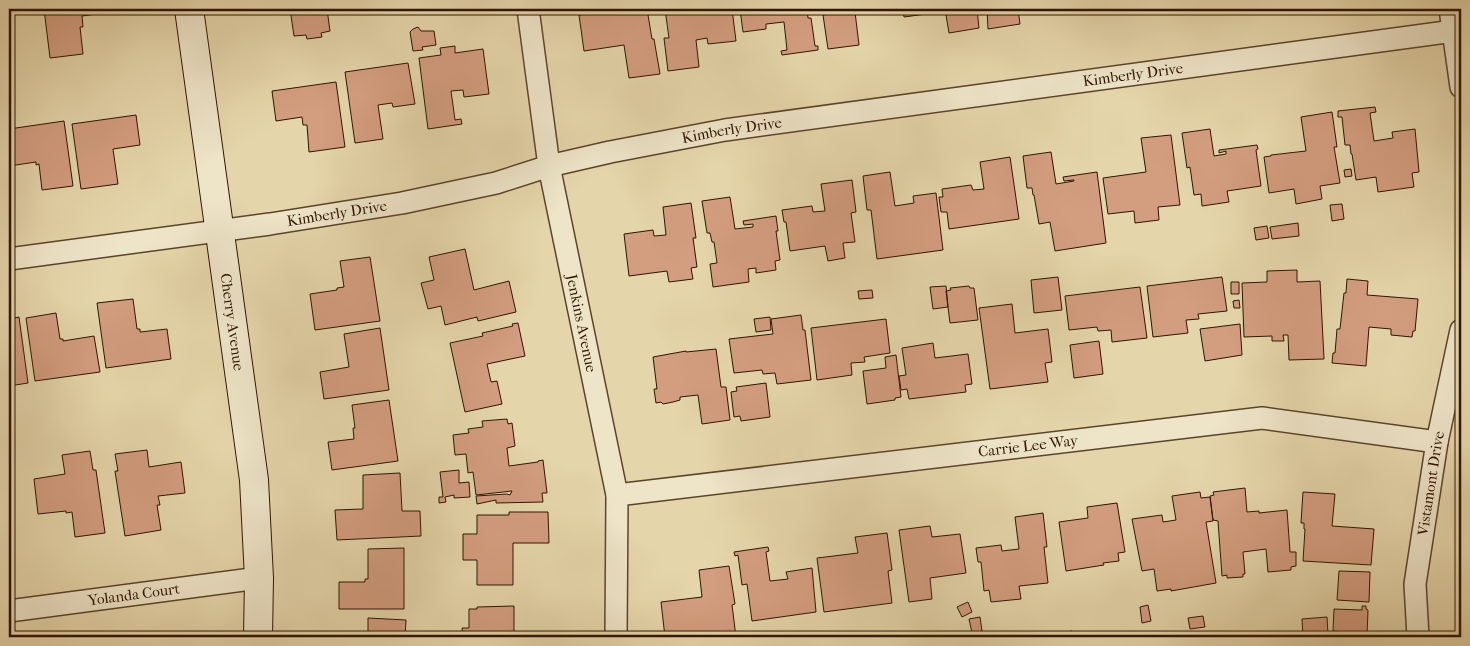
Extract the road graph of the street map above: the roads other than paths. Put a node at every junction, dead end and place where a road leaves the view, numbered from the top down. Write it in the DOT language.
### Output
graph roads {
  1 [pos="189,9"];
  2 [pos="528,9"];
  3 [pos="1450,9"];
  4 [pos="1458,30"];
  5 [pos="1461,87"];
  6 [pos="549,166"];
  7 [pos="220,230"];
  8 [pos="9,259"];
  9 [pos="1461,330"];
  10 [pos="1438,442"];
  11 [pos="618,495"];
  12 [pos="259,578"];
  13 [pos="9,611"];
  14 [pos="258,637"];
  15 [pos="616,637"];
  16 [pos="1418,637"];
  1 -- 7 [label="street, Cherry Avenue"];
  2 -- 6 [label="street, Jenkins Avenue"];
  3 -- 4 [label="street"];
  4 -- 5 [label="street"];
  4 -- 6 [label="street, Kimberly Drive"];
  6 -- 7 [label="street, Kimberly Drive"];
  6 -- 11 [label="street, Jenkins Avenue"];
  7 -- 8 [label="street, Kimberly Drive"];
  7 -- 12 [label="street, Cherry Avenue"];
  9 -- 10 [label="street, Vistamont Drive"];
  10 -- 11 [label="street, Carrie Lee Way"];
  10 -- 16 [label="street, Vistamont Drive"];
  11 -- 15 [label="street, Jenkins Avenue"];
  12 -- 13 [label="street, Yolanda Court"];
  12 -- 14 [label="street, Cherry Avenue"];
}
